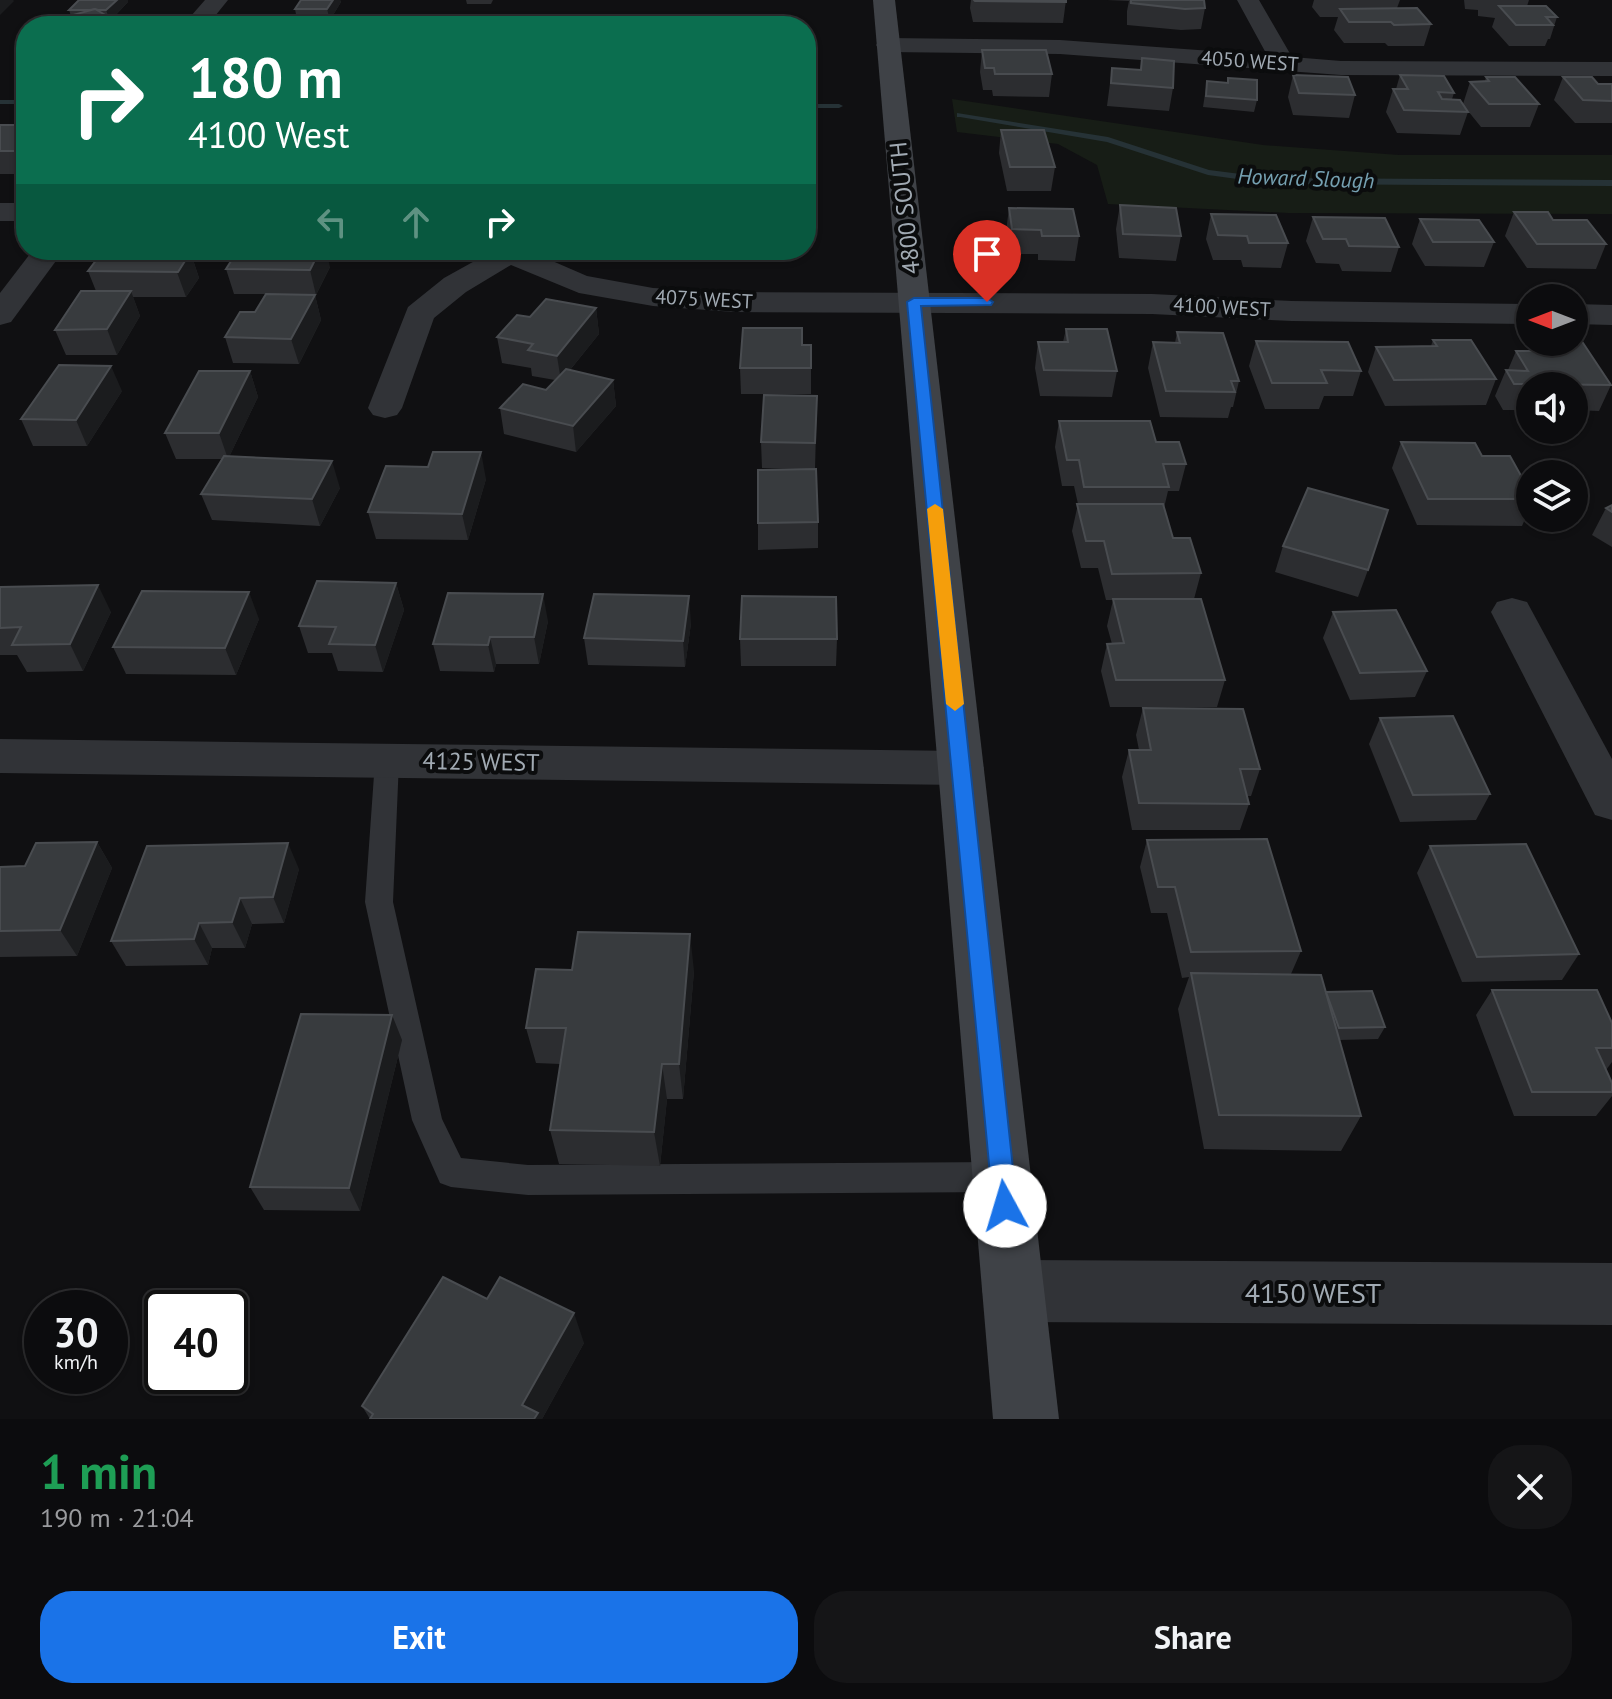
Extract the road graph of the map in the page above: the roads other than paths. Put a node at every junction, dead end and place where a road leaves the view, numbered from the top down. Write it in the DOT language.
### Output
graph roads {
  1 [pos="884,0"];
  2 [pos="1248,0"];
  3 [pos="888,45"];
  4 [pos="1284,64"];
  5 [pos="1612,69"];
  6 [pos="41,260"];
  7 [pos="494,260"];
  8 [pos="524,260"];
  9 [pos="914,302"];
  10 [pos="1516,314"];
  11 [pos="1588,314"];
  12 [pos="0,315"];
  13 [pos="1612,315"];
  14 [pos="385,408"];
  15 [pos="1512,612"];
  16 [pos="0,756"];
  17 [pos="387,761"];
  18 [pos="961,768"];
  19 [pos="1612,802"];
  20 [pos="1002,1177"];
  21 [pos="1013,1291"];
  22 [pos="1612,1294"];
  23 [pos="1026,1419"];
  1 -- 3 [label="street, 4800 SOUTH"];
  2 -- 4 [label="street"];
  3 -- 4 [label="street, 4050 WEST"];
  3 -- 9 [label="street, 4800 SOUTH"];
  4 -- 5 [label="street, 4050 WEST"];
  6 -- 12 [label="street"];
  7 -- 14 [label="street"];
  8 -- 9 [label="street, 4075 WEST"];
  9 -- 10 [label="street, 4100 WEST"];
  9 -- 18 [label="street, 4800 SOUTH"];
  11 -- 13 [label="street"];
  15 -- 19 [label="street"];
  16 -- 17 [label="street, 4125 WEST"];
  17 -- 18 [label="street, 4125 WEST"];
  17 -- 20 [label="lane"];
  18 -- 20 [label="street, 4800 SOUTH"];
  20 -- 21 [label="street, 4800 SOUTH"];
  21 -- 22 [label="street, 4150 WEST"];
  21 -- 23 [label="street, 4800 SOUTH"];
}
